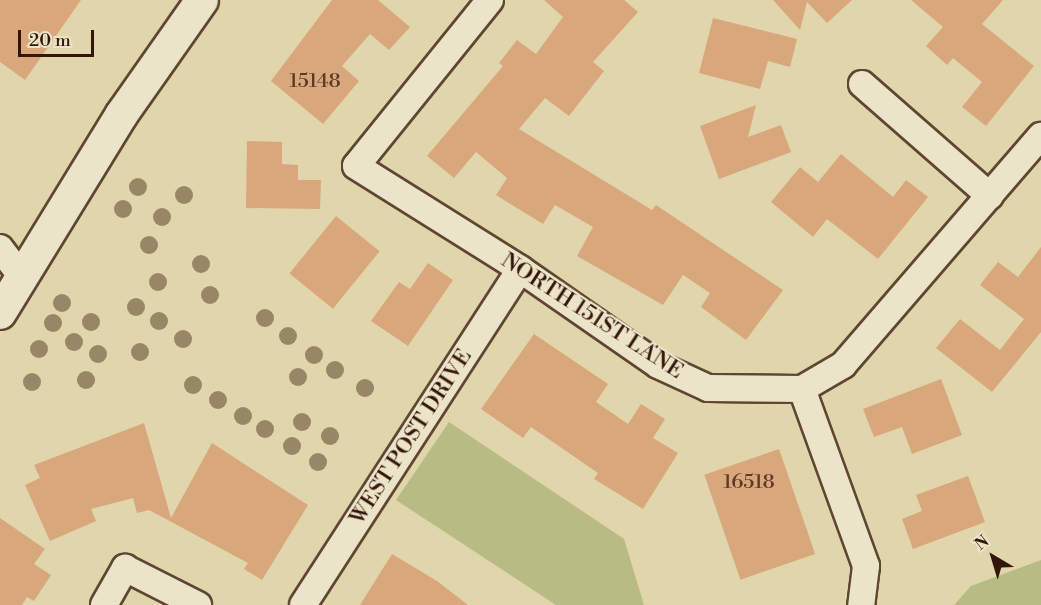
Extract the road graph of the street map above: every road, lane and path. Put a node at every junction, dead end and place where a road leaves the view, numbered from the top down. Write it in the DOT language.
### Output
graph roads {
  1 [pos="202,0"];
  2 [pos="490,0"];
  3 [pos="862,84"];
  4 [pos="1041,136"];
  5 [pos="990,195"];
  6 [pos="0,248"];
  7 [pos="520,269"];
  8 [pos="10,275"];
  9 [pos="0,313"];
  10 [pos="802,389"];
  11 [pos="104,605"];
  12 [pos="198,605"];
  13 [pos="303,605"];
  14 [pos="861,605"];
  1 -- 8 [label="street"];
  2 -- 7 [label="street, NORTH 151ST LANE"];
  3 -- 5 [label="street"];
  4 -- 5 [label="street"];
  5 -- 10 [label="street"];
  6 -- 8 [label="street"];
  7 -- 10 [label="street, NORTH 151ST LANE"];
  7 -- 13 [label="street, WEST POST DRIVE"];
  8 -- 9 [label="street"];
  10 -- 14 [label="street"];
  11 -- 12 [label="street"];
}
